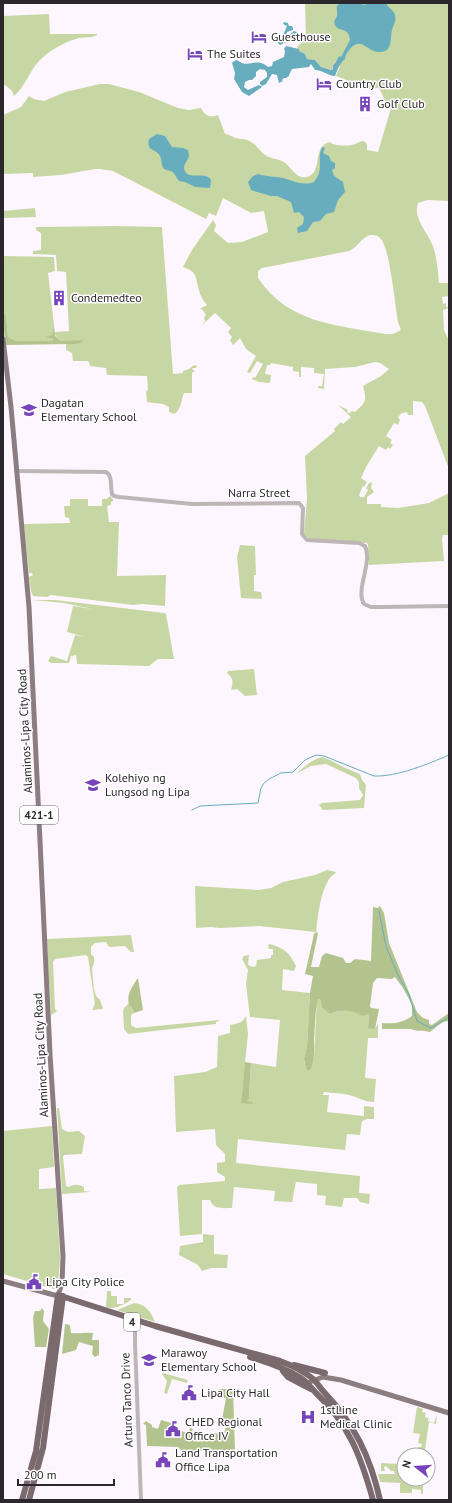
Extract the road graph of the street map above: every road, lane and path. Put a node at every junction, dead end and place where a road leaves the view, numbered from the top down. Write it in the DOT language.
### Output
graph roads {
  1 [pos="3,339"];
  2 [pos="16,472"];
  3 [pos="449,606"];
  4 [pos="3,1281"];
  5 [pos="59,1296"];
  6 [pos="136,1323"];
  7 [pos="288,1364"];
  8 [pos="282,1369"];
  9 [pos="294,1371"];
  10 [pos="323,1376"];
  11 [pos="312,1378"];
  12 [pos="306,1383"];
  13 [pos="317,1390"];
  14 [pos="449,1413"];
  15 [pos="22,1500"];
  16 [pos="29,1500"];
  17 [pos="141,1500"];
  18 [pos="373,1500"];
  19 [pos="380,1500"];
  1 -- 2 [label="main road, Alaminos-Lipa City Road / 421-1"];
  2 -- 3 [label="street, Narra Street"];
  2 -- 5 [label="main road, Alaminos-Lipa City Road / 421-1"];
  4 -- 5 [label="main road, 4"];
  5 -- 6 [label="highway, 4"];
  5 -- 7 [label="highway, 4"];
  5 -- 15 [label="highway"];
  5 -- 16 [label="highway"];
  6 -- 8 [label="highway, 4"];
  6 -- 17 [label="street, Arturo Tanco Drive"];
  7 -- 9 [label="highway, 4"];
  7 -- 10 [label="highway"];
  8 -- 9 [label="highway, 4"];
  8 -- 13 [label="highway"];
  9 -- 11 [label="highway, 4"];
  9 -- 12 [label="highway, 4"];
  10 -- 11 [label="main road"];
  10 -- 13 [label="highway"];
  10 -- 14 [label="main road"];
  11 -- 12 [label="main road"];
  11 -- 13 [label="highway, 4"];
  12 -- 13 [label="highway, 4"];
  13 -- 18 [label="highway, 4"];
  13 -- 19 [label="highway, 4"];
}
